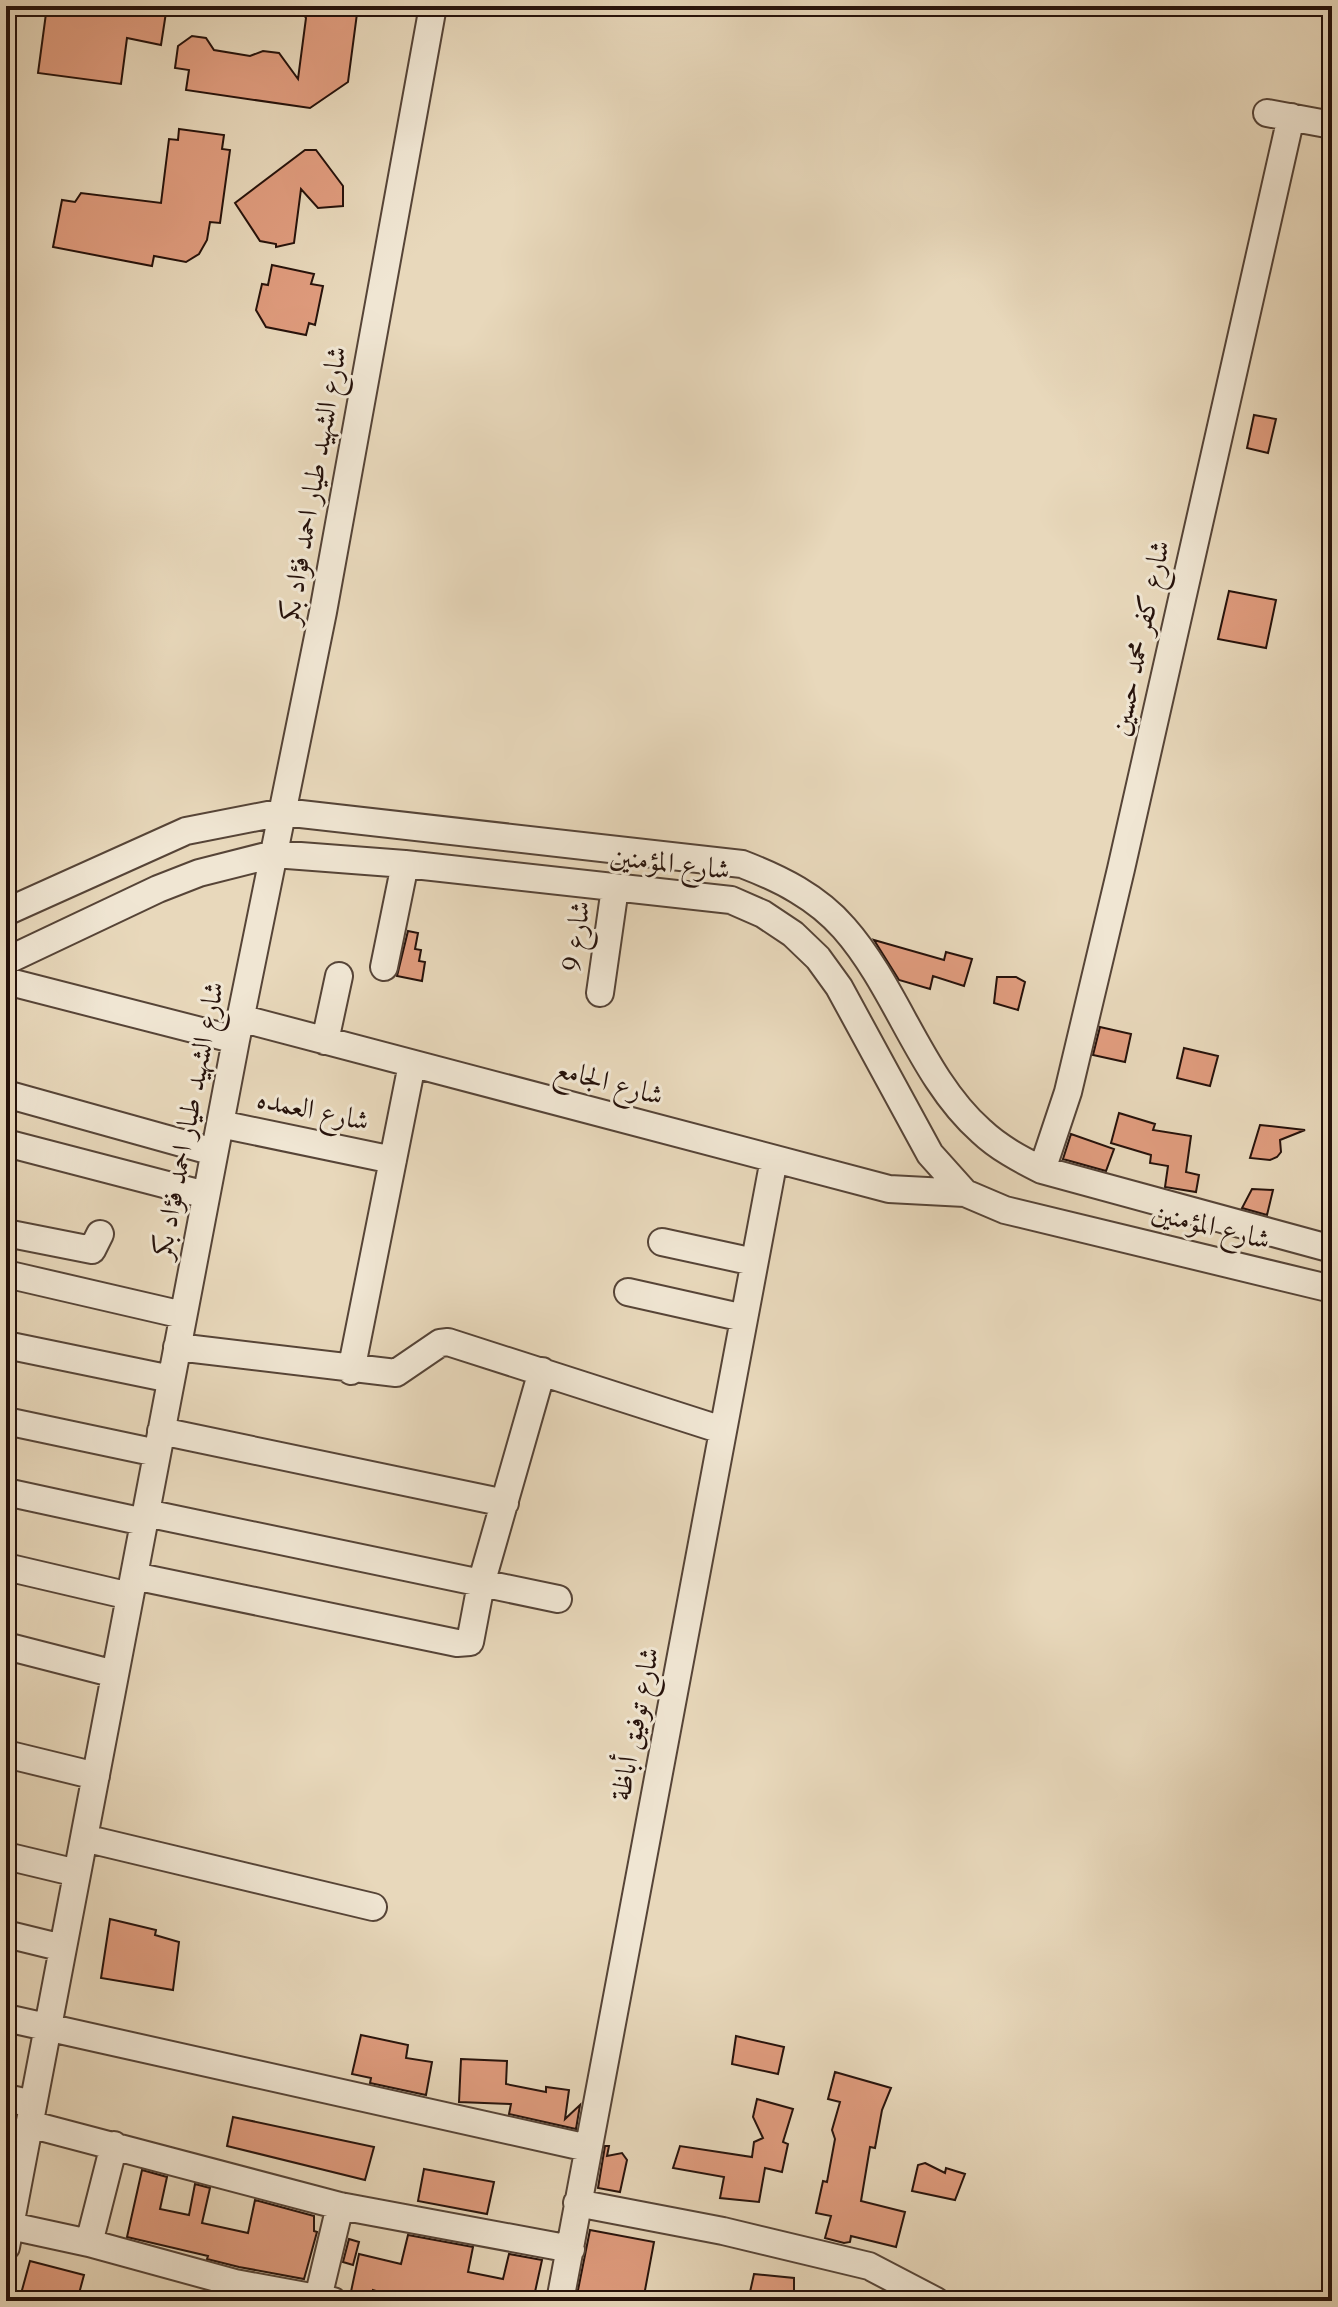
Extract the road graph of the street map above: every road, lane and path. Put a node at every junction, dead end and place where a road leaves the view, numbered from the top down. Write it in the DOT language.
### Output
graph roads {
  1 [pos="433,6"];
  2 [pos="1332,125"];
  3 [pos="283,812"];
  4 [pos="274,854"];
  5 [pos="405,864"];
  6 [pos="615,888"];
  7 [pos="6,912"];
  8 [pos="6,961"];
  9 [pos="384,967"];
  10 [pos="339,976"];
  11 [pos="6,981"];
  12 [pos="600,993"];
  13 [pos="238,1029"];
  14 [pos="325,1041"];
  15 [pos="412,1064"];
  16 [pos="6,1094"];
  17 [pos="220,1124"];
  18 [pos="6,1143"];
  19 [pos="214,1152"];
  20 [pos="774,1159"];
  21 [pos="393,1160"];
  22 [pos="1042,1170"];
  23 [pos="965,1193"];
  24 [pos="206,1195"];
  25 [pos="6,1233"];
  26 [pos="100,1234"];
  27 [pos="662,1242"];
  28 [pos="1332,1249"];
  29 [pos="754,1262"];
  30 [pos="6,1274"];
  31 [pos="1332,1289"];
  32 [pos="628,1292"];
  33 [pos="183,1315"];
  34 [pos="744,1318"];
  35 [pos="6,1345"];
  36 [pos="177,1347"];
  37 [pos="351,1371"];
  38 [pos="542,1371"];
  39 [pos="171,1379"];
  40 [pos="6,1421"];
  41 [pos="722,1430"];
  42 [pos="159,1442"];
  43 [pos="6,1492"];
  44 [pos="505,1503"];
  45 [pos="145,1518"];
  46 [pos="6,1567"];
  47 [pos="481,1584"];
  48 [pos="132,1586"];
  49 [pos="558,1599"];
  50 [pos="6,1646"];
  51 [pos="115,1674"];
  52 [pos="6,1754"];
  53 [pos="96,1776"];
  54 [pos="84,1838"];
  55 [pos="6,1856"];
  56 [pos="77,1873"];
  57 [pos="373,1907"];
  58 [pos="6,1934"];
  59 [pos="63,1948"];
  60 [pos="6,2018"];
  61 [pos="48,2028"];
  62 [pos="6,2098"];
  63 [pos="31,2114"];
  64 [pos="114,2145"];
  65 [pos="588,2148"];
  66 [pos="13,2175"];
  67 [pos="577,2203"];
  68 [pos="340,2206"];
  69 [pos="7,2233"];
  70 [pos="89,2243"];
  71 [pos="571,2249"];
  72 [pos="233,2292"];
  73 [pos="326,2300"];
  74 [pos="560,2301"];
  75 [pos="936,2301"];
  1 -- 3 [label="street, شارع الشهيد طيار احمد فؤاد بكر"];
  2 -- 22 [label="street, شارع كفر محمد حسين"];
  3 -- 4 [label="street, شارع الشهيد طيار احمد فؤاد بكر"];
  3 -- 7 [label="street, شارع المؤمنين"];
  3 -- 22 [label="street, شارع المؤمنين"];
  4 -- 5 [label="street, شارع المؤمنين"];
  4 -- 8 [label="street, شارع المؤمنين"];
  4 -- 13 [label="street, شارع الشهيد طيار احمد فؤاد بكر"];
  5 -- 6 [label="street, شارع المؤمنين"];
  5 -- 9 [label="street"];
  6 -- 12 [label="street, شارع 9"];
  6 -- 23 [label="street, شارع المؤمنين"];
  10 -- 14 [label="street"];
  11 -- 13 [label="street, شارع الجامع"];
  13 -- 14 [label="street, شارع الجامع"];
  13 -- 17 [label="street, شارع الشهيد طيار احمد فؤاد بكر"];
  14 -- 15 [label="street, شارع الجامع"];
  15 -- 20 [label="street, شارع الجامع"];
  15 -- 21 [label="street"];
  16 -- 19 [label="street"];
  17 -- 19 [label="street, شارع الشهيد طيار احمد فؤاد بكر"];
  17 -- 21 [label="street, شارع العمده"];
  18 -- 24 [label="street"];
  19 -- 24 [label="street, شارع الشهيد طيار احمد فؤاد بكر"];
  20 -- 23 [label="street, شارع الجامع"];
  20 -- 29 [label="street, شارع توفيق أباظة"];
  21 -- 37 [label="street"];
  22 -- 28 [label="street, شارع المؤمنين"];
  23 -- 31 [label="street, شارع المؤمنين"];
  24 -- 33 [label="street, شارع الشهيد طيار احمد فؤاد بكر"];
  25 -- 26 [label="street"];
  27 -- 29 [label="street"];
  29 -- 34 [label="street, شارع توفيق أباظة"];
  30 -- 33 [label="street"];
  32 -- 34 [label="street"];
  33 -- 36 [label="street, شارع الشهيد طيار احمد فؤاد بكر"];
  34 -- 41 [label="street, شارع توفيق أباظة"];
  35 -- 39 [label="street"];
  36 -- 37 [label="street"];
  36 -- 39 [label="street, شارع الشهيد طيار احمد فؤاد بكر"];
  37 -- 38 [label="street"];
  38 -- 41 [label="street"];
  38 -- 44 [label="street"];
  39 -- 42 [label="street, شارع الشهيد طيار احمد فؤاد بكر"];
  40 -- 42 [label="street"];
  41 -- 65 [label="street, شارع توفيق أباظة"];
  42 -- 44 [label="street"];
  42 -- 45 [label="street, شارع الشهيد طيار احمد فؤاد بكر"];
  43 -- 45 [label="street"];
  44 -- 47 [label="street"];
  45 -- 47 [label="street"];
  45 -- 48 [label="street, شارع الشهيد طيار احمد فؤاد بكر"];
  46 -- 48 [label="street"];
  47 -- 48 [label="street"];
  47 -- 49 [label="street"];
  48 -- 51 [label="street, شارع الشهيد طيار احمد فؤاد بكر"];
  50 -- 51 [label="street"];
  51 -- 53 [label="street, شارع الشهيد طيار احمد فؤاد بكر"];
  52 -- 53 [label="street"];
  53 -- 54 [label="street, شارع الشهيد طيار احمد فؤاد بكر"];
  54 -- 56 [label="street, شارع الشهيد طيار احمد فؤاد بكر"];
  54 -- 57 [label="street"];
  55 -- 56 [label="street"];
  56 -- 59 [label="street, شارع الشهيد طيار احمد فؤاد بكر"];
  58 -- 59 [label="street"];
  59 -- 61 [label="street, شارع الشهيد طيار احمد فؤاد بكر"];
  60 -- 61 [label="street"];
  61 -- 63 [label="street, شارع الشهيد طيار احمد فؤاد بكر"];
  61 -- 65 [label="street"];
  62 -- 63 [label="street"];
  63 -- 64 [label="street"];
  63 -- 66 [label="street, شارع الشهيد طيار احمد فؤاد بكر"];
  64 -- 68 [label="street"];
  64 -- 70 [label="street"];
  65 -- 67 [label="street, شارع توفيق أباظة"];
  66 -- 69 [label="street, شارع الشهيد طيار احمد فؤاد بكر"];
  67 -- 71 [label="street, شارع توفيق أباظة"];
  67 -- 75 [label="street"];
  68 -- 71 [label="street"];
  68 -- 73 [label="street"];
  69 -- 70 [label="street"];
  70 -- 72 [label="street"];
  71 -- 74 [label="street, شارع توفيق أباظة"];
  72 -- 73 [label="street"];
}
